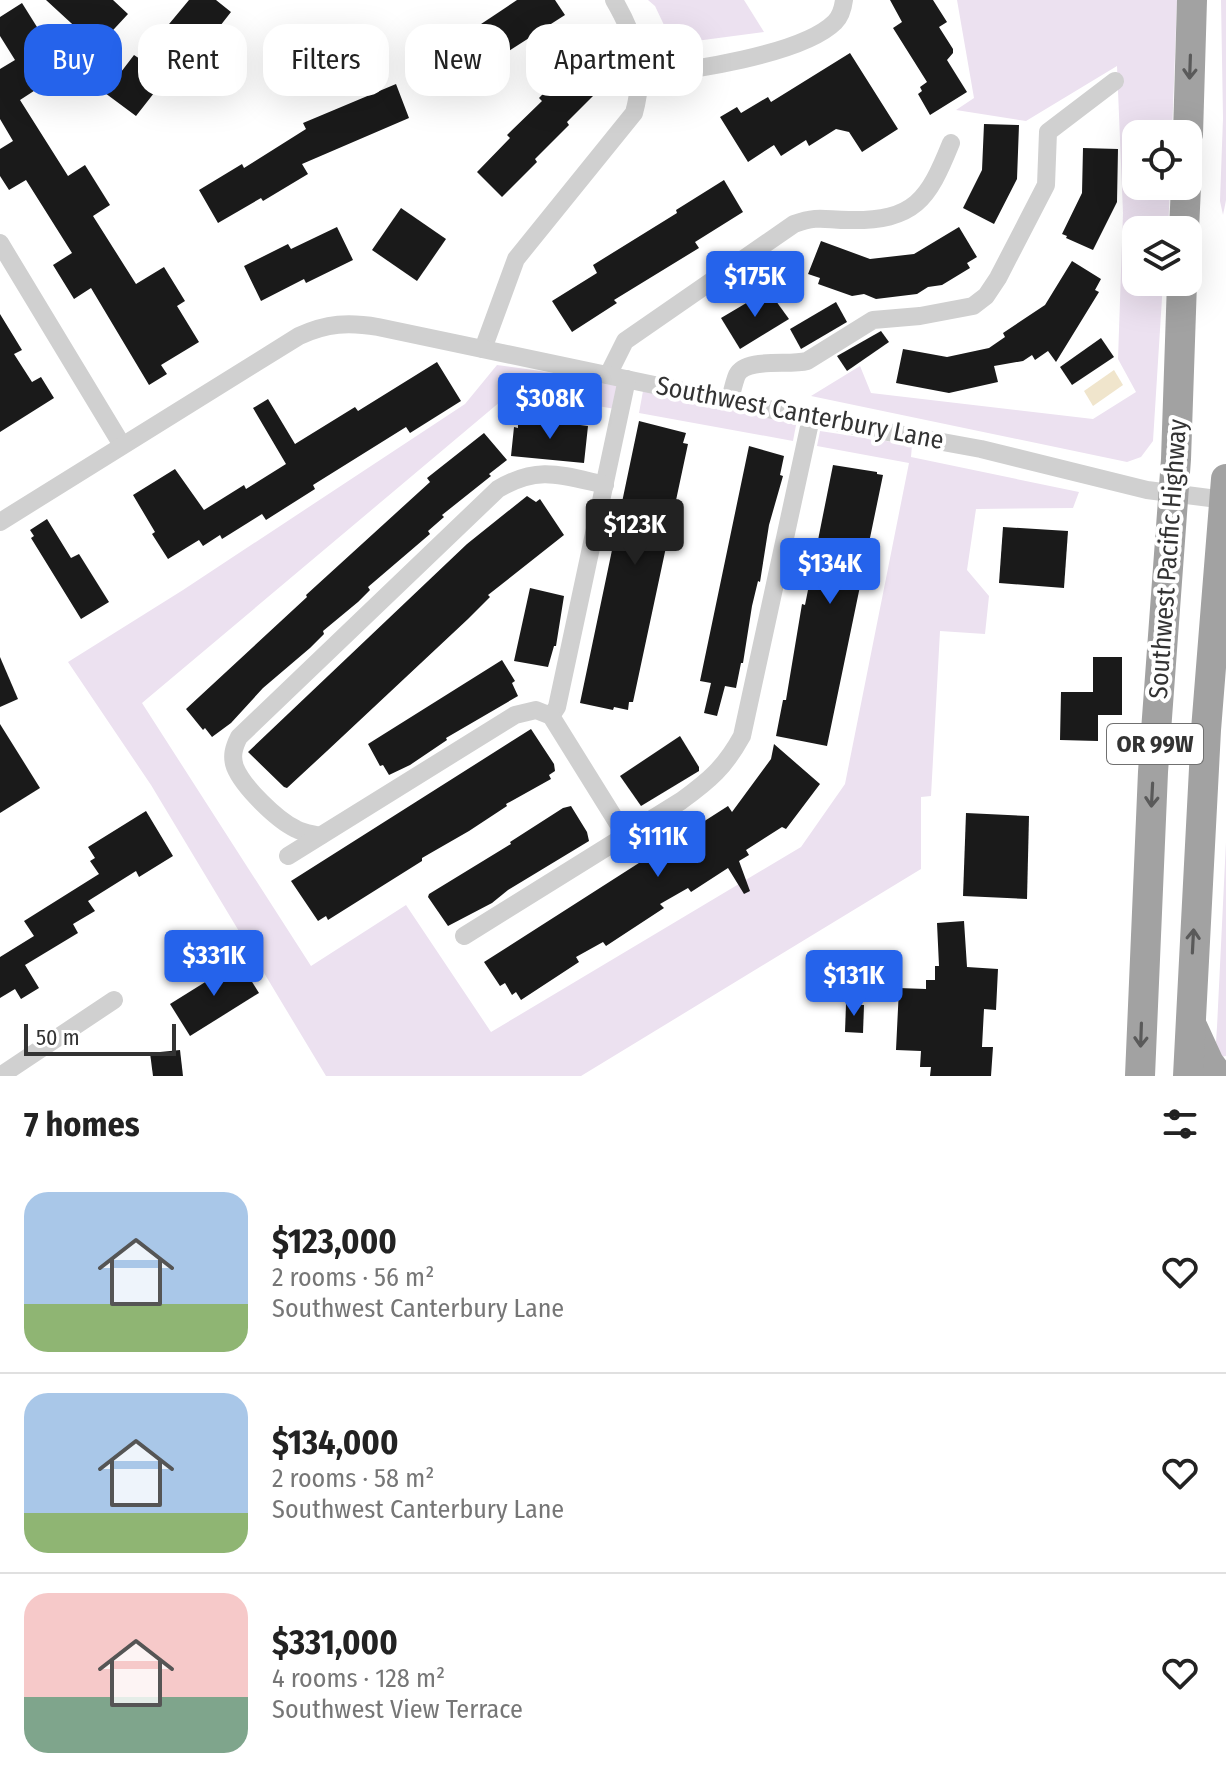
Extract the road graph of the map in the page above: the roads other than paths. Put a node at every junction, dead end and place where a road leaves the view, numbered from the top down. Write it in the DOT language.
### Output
graph roads {
  1 [pos="614,0"];
  2 [pos="844,0"];
  3 [pos="1192,0"];
  4 [pos="626,24"];
  5 [pos="703,66"];
  6 [pos="1115,81"];
  7 [pos="639,96"];
  8 [pos="1188,120"];
  9 [pos="951,143"];
  10 [pos="0,243"];
  11 [pos="1181,296"];
  12 [pos="483,349"];
  13 [pos="608,375"];
  14 [pos="627,379"];
  15 [pos="730,400"];
  16 [pos="811,418"];
  17 [pos="122,445"];
  18 [pos="605,485"];
  19 [pos="1225,493"];
  20 [pos="1173,494"];
  21 [pos="0,522"];
  22 [pos="551,716"];
  23 [pos="625,835"];
  24 [pos="320,836"];
  25 [pos="288,856"];
  26 [pos="464,936"];
  27 [pos="114,1000"];
  28 [pos="1189,1019"];
  29 [pos="0,1076"];
  30 [pos="1140,1076"];
  31 [pos="1188,1076"];
  32 [pos="1219,1076"];
  1 -- 4 [label="street"];
  2 -- 5 [label="street"];
  3 -- 8 [label="highway, one-way"];
  6 -- 15 [label="street"];
  7 -- 12 [label="street"];
  9 -- 13 [label="street"];
  10 -- 17 [label="street"];
  11 -- 20 [label="highway, Southwest Pacific Highway / OR 99W"];
  12 -- 13 [label="street, Southwest Canterbury Lane"];
  12 -- 17 [label="street, Southwest Canterbury Lane"];
  13 -- 14 [label="street, Southwest Canterbury Lane"];
  14 -- 15 [label="street, Southwest Canterbury Lane"];
  14 -- 18 [label="street"];
  15 -- 16 [label="street, Southwest Canterbury Lane"];
  16 -- 20 [label="street, Southwest Canterbury Lane"];
  16 -- 23 [label="street"];
  17 -- 21 [label="street, Southwest Canterbury Lane"];
  18 -- 22 [label="street"];
  18 -- 24 [label="street"];
  19 -- 20 [label="street, Southwest Canterbury Lane"];
  28 -- 19 [label="highway, Southwest Pacific Highway / OR 99W, one-way"];
  20 -- 30 [label="highway, Southwest Pacific Highway / OR 99W, one-way"];
  22 -- 23 [label="street"];
  22 -- 24 [label="street"];
  23 -- 26 [label="street"];
  24 -- 25 [label="street"];
  27 -- 29 [label="street"];
  28 -- 31 [label="highway, Southwest Pacific Highway / OR 99W"];
  28 -- 32 [label="highway"];
}
